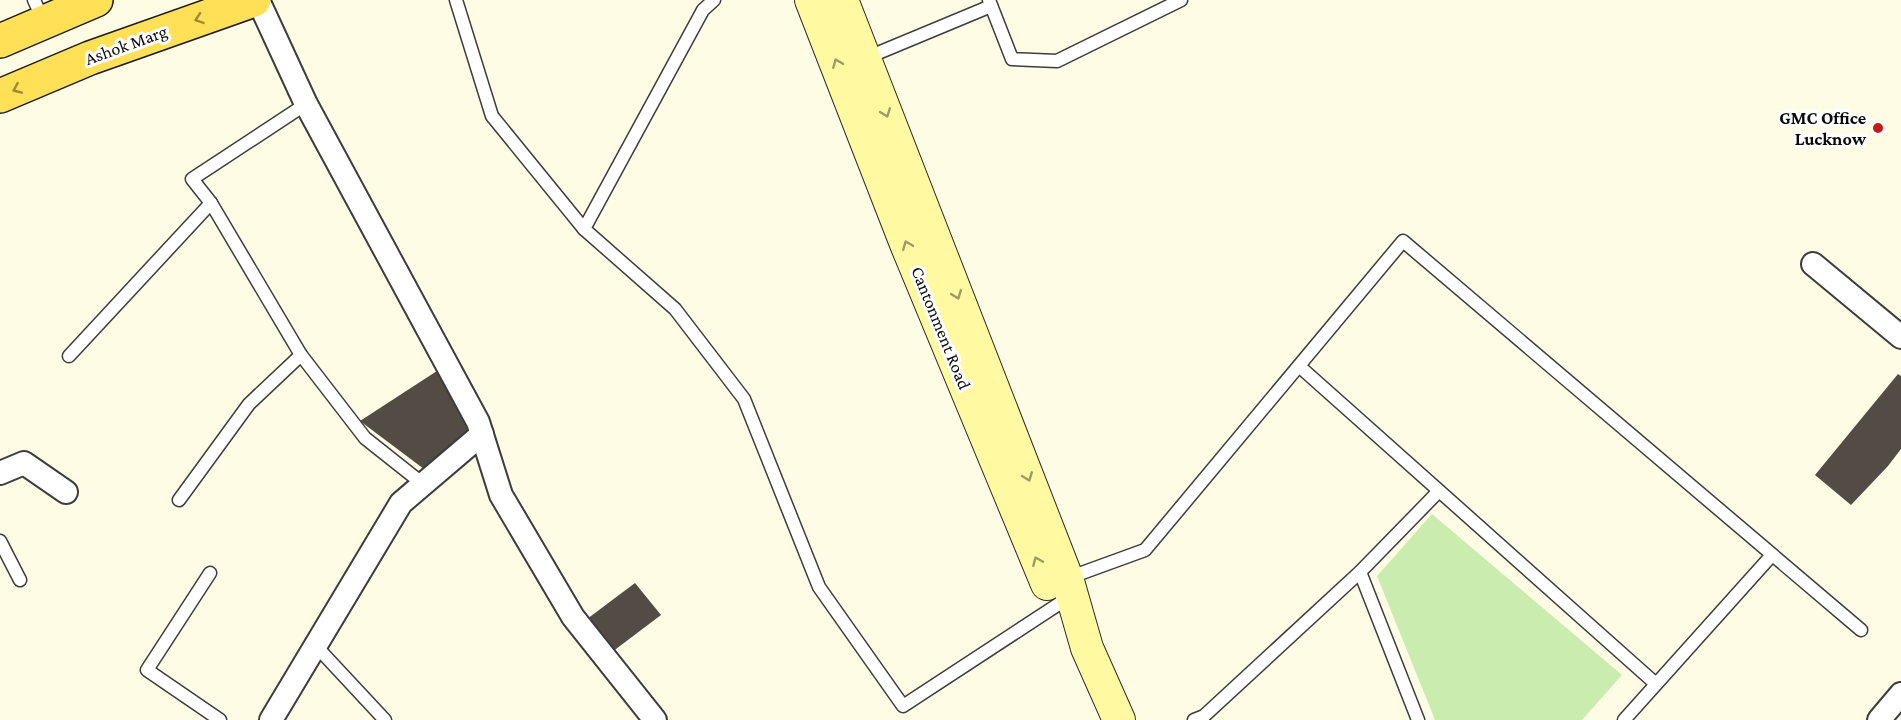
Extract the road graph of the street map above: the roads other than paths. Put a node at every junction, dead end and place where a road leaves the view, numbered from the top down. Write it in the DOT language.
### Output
graph roads {
  1 [pos="96,0"];
  2 [pos="256,0"];
  3 [pos="456,0"];
  4 [pos="714,0"];
  5 [pos="811,0"];
  6 [pos="842,0"];
  7 [pos="1181,0"];
  8 [pos="990,3"];
  9 [pos="39,12"];
  10 [pos="0,41"];
  11 [pos="865,58"];
  12 [pos="0,96"];
  13 [pos="306,104"];
  14 [pos="211,203"];
  15 [pos="584,229"];
  16 [pos="1813,264"];
  17 [pos="1901,337"];
  18 [pos="69,356"];
  19 [pos="302,356"];
  20 [pos="1299,366"];
  21 [pos="482,434"];
  22 [pos="0,473"];
  23 [pos="423,484"];
  24 [pos="1439,491"];
  25 [pos="66,492"];
  26 [pos="178,500"];
  27 [pos="0,541"];
  28 [pos="1772,555"];
  29 [pos="1360,572"];
  30 [pos="210,573"];
  31 [pos="20,580"];
  32 [pos="1065,593"];
  33 [pos="1861,630"];
  34 [pos="316,646"];
  35 [pos="1656,684"];
  36 [pos="1901,694"];
  37 [pos="220,720"];
  38 [pos="271,720"];
  39 [pos="385,720"];
  40 [pos="656,720"];
  41 [pos="1119,720"];
  42 [pos="1194,720"];
  43 [pos="1418,720"];
  44 [pos="1624,720"];
  45 [pos="1879,720"];
  1 -- 9 [label="main road"];
  2 -- 12 [label="main road, Ashok Marg, one-way"];
  2 -- 13 [label="street"];
  3 -- 15 [label="lane"];
  4 -- 15 [label="lane"];
  32 -- 5 [label="street, Cantonment Road, one-way"];
  6 -- 11 [label="street, Cantonment Road"];
  7 -- 8 [label="lane"];
  8 -- 11 [label="lane"];
  9 -- 10 [label="main road"];
  11 -- 32 [label="street, Cantonment Road, one-way"];
  13 -- 14 [label="lane"];
  13 -- 21 [label="street"];
  14 -- 18 [label="lane"];
  14 -- 19 [label="lane"];
  15 -- 32 [label="lane"];
  16 -- 17 [label="street"];
  19 -- 23 [label="lane"];
  19 -- 26 [label="lane"];
  20 -- 24 [label="lane"];
  20 -- 28 [label="lane"];
  20 -- 32 [label="lane"];
  21 -- 23 [label="street"];
  21 -- 40 [label="street"];
  22 -- 25 [label="street"];
  23 -- 34 [label="street"];
  24 -- 29 [label="lane"];
  24 -- 35 [label="lane"];
  27 -- 31 [label="lane"];
  28 -- 33 [label="lane"];
  28 -- 35 [label="lane"];
  29 -- 42 [label="lane"];
  29 -- 43 [label="lane"];
  30 -- 37 [label="lane"];
  32 -- 41 [label="street, Cantonment Road"];
  34 -- 38 [label="street"];
  34 -- 39 [label="lane"];
  35 -- 44 [label="lane"];
  36 -- 45 [label="street"];
}
